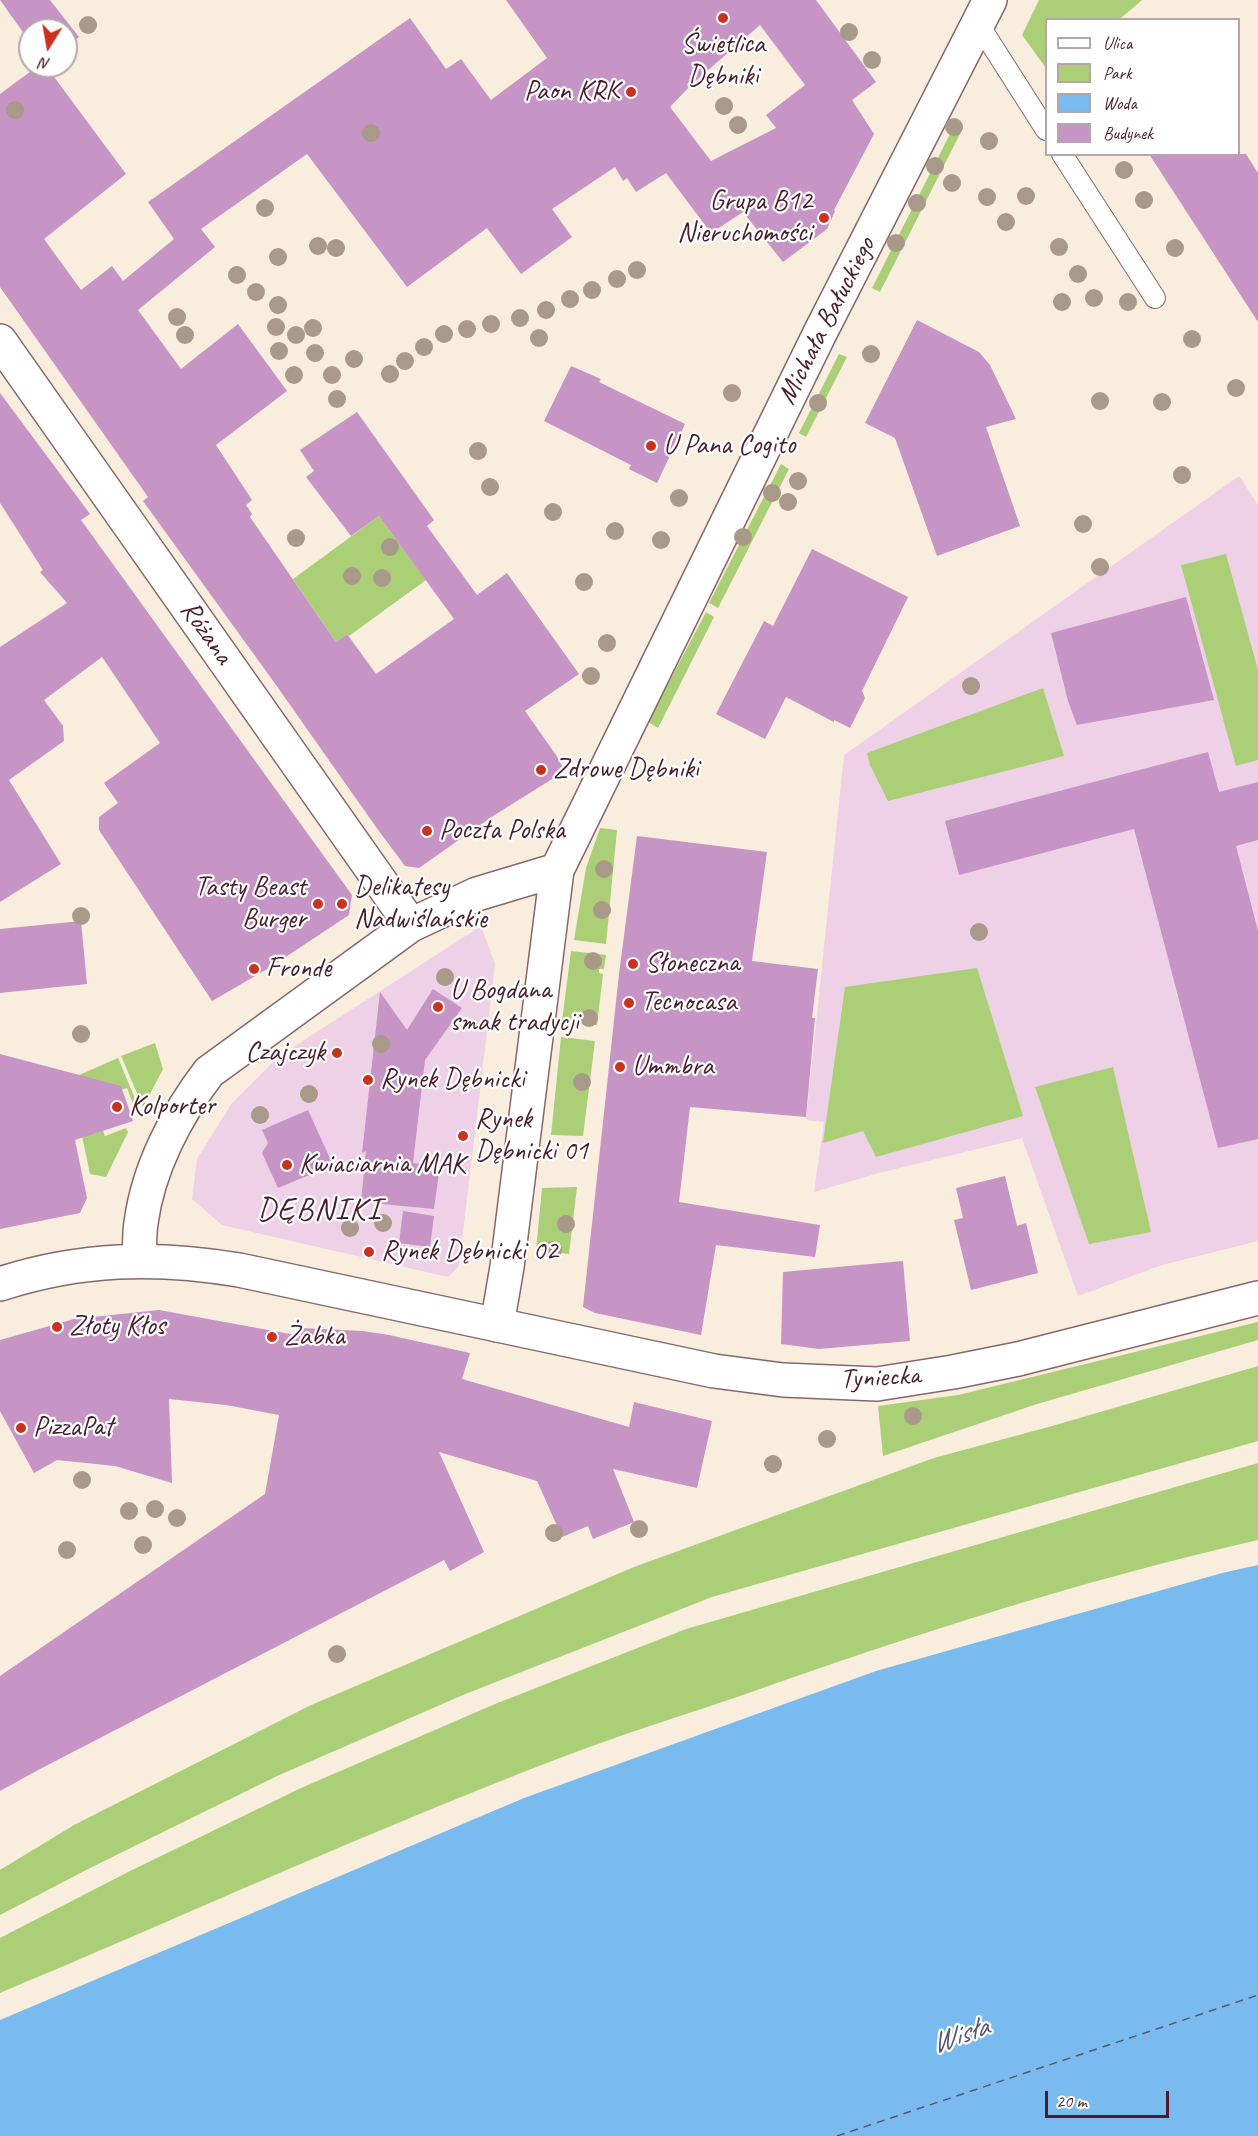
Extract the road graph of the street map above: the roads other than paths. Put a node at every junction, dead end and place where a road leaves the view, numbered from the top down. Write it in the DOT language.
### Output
graph roads {
  1 [pos="977,8"];
  2 [pos="1045,127"];
  3 [pos="1063,156"];
  4 [pos="1155,298"];
  5 [pos="0,341"];
  6 [pos="557,870"];
  7 [pos="411,926"];
  8 [pos="139,1260"];
  9 [pos="0,1284"];
  10 [pos="1258,1298"];
  11 [pos="497,1325"];
  1 -- 2 [label="lane"];
  1 -- 6 [label="street, Michała Bałuckiego"];
  3 -- 4 [label="lane"];
  5 -- 7 [label="street, Różana"];
  6 -- 7 [label="street"];
  6 -- 11 [label="street"];
  7 -- 8 [label="street"];
  8 -- 9 [label="street"];
  8 -- 11 [label="street"];
  10 -- 11 [label="street, Tyniecka"];
}
